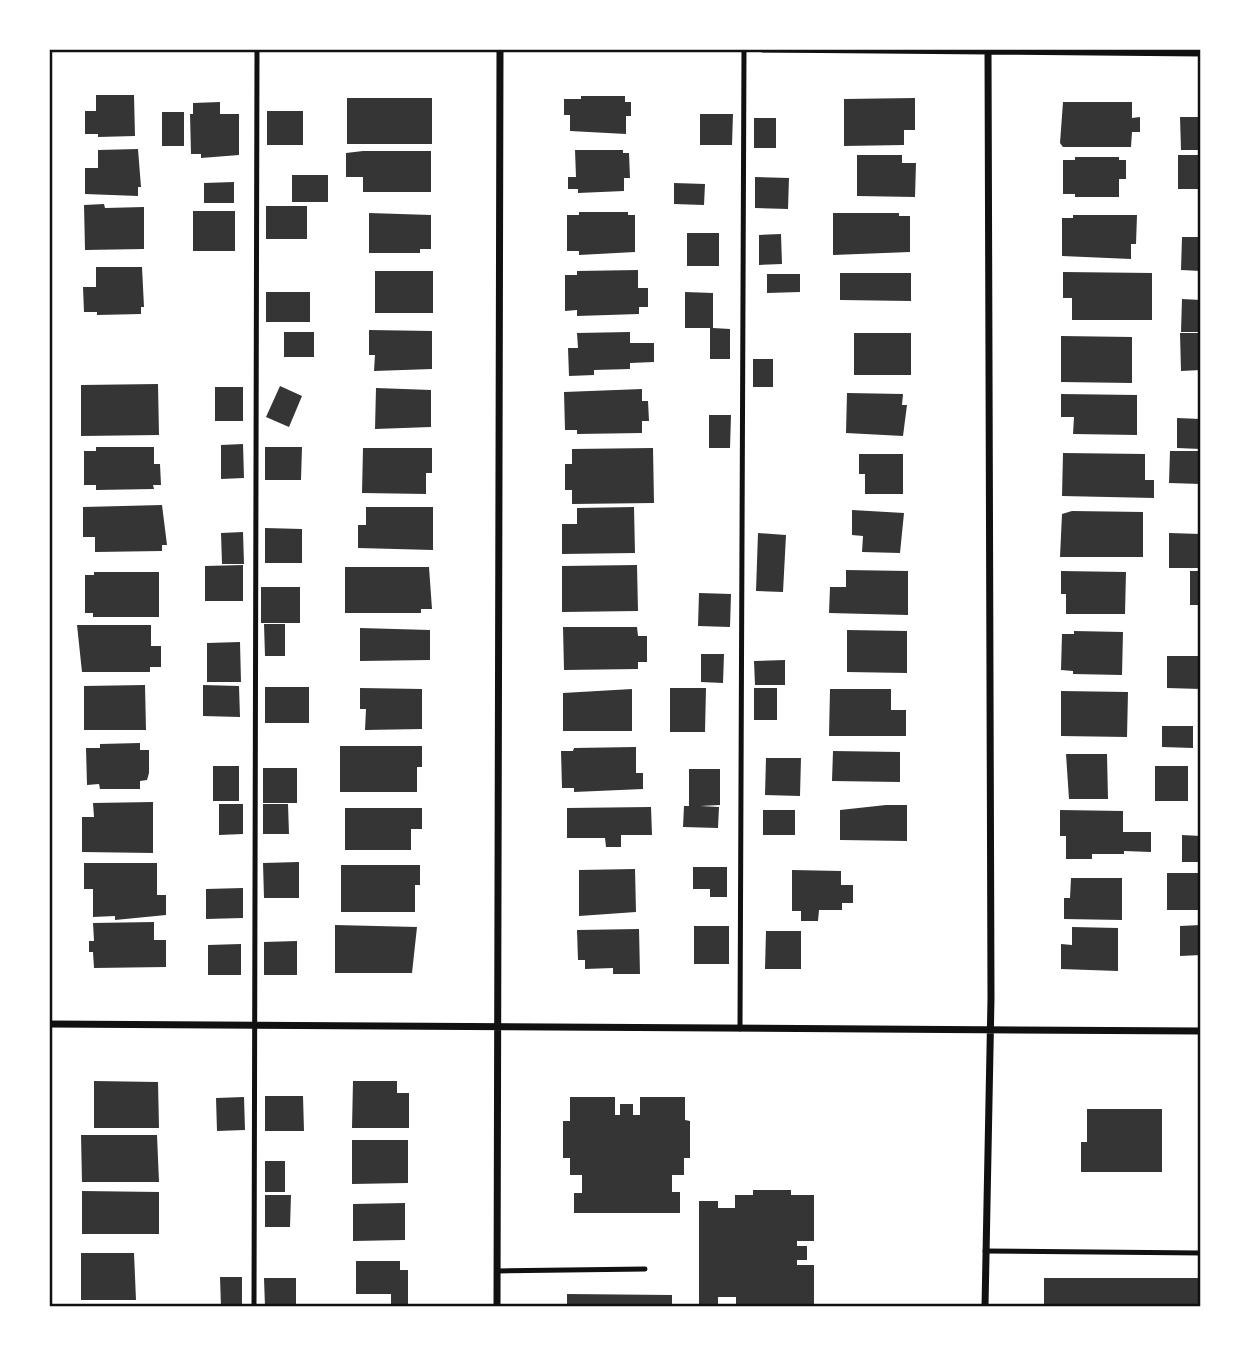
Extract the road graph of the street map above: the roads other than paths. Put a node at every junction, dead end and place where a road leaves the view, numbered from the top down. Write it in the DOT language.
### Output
graph roads {
  1 [pos="257,49"];
  2 [pos="500,49"];
  3 [pos="744,49"];
  4 [pos="764,49"];
  5 [pos="988,50"];
  6 [pos="1201,53"];
  7 [pos="49,1024"];
  8 [pos="255,1024"];
  9 [pos="497,1025"];
  10 [pos="740,1029"];
  11 [pos="990,1030"];
  12 [pos="1201,1031"];
  13 [pos="985,1251"];
  14 [pos="1201,1253"];
  15 [pos="645,1269"];
  16 [pos="497,1271"];
  17 [pos="254,1307"];
  18 [pos="497,1307"];
  19 [pos="985,1307"];
  1 -- 8 [label="lane"];
  2 -- 9 [label="street"];
  3 -- 10 [label="lane"];
  4 -- 5 [label="street"];
  5 -- 6 [label="street"];
  5 -- 11 [label="street"];
  7 -- 8 [label="street"];
  8 -- 9 [label="street"];
  8 -- 17 [label="lane"];
  9 -- 10 [label="street"];
  9 -- 16 [label="street"];
  10 -- 11 [label="street"];
  11 -- 12 [label="street"];
  11 -- 13 [label="street"];
  13 -- 14 [label="lane"];
  13 -- 19 [label="street"];
  15 -- 16 [label="lane"];
  16 -- 18 [label="street"];
}
